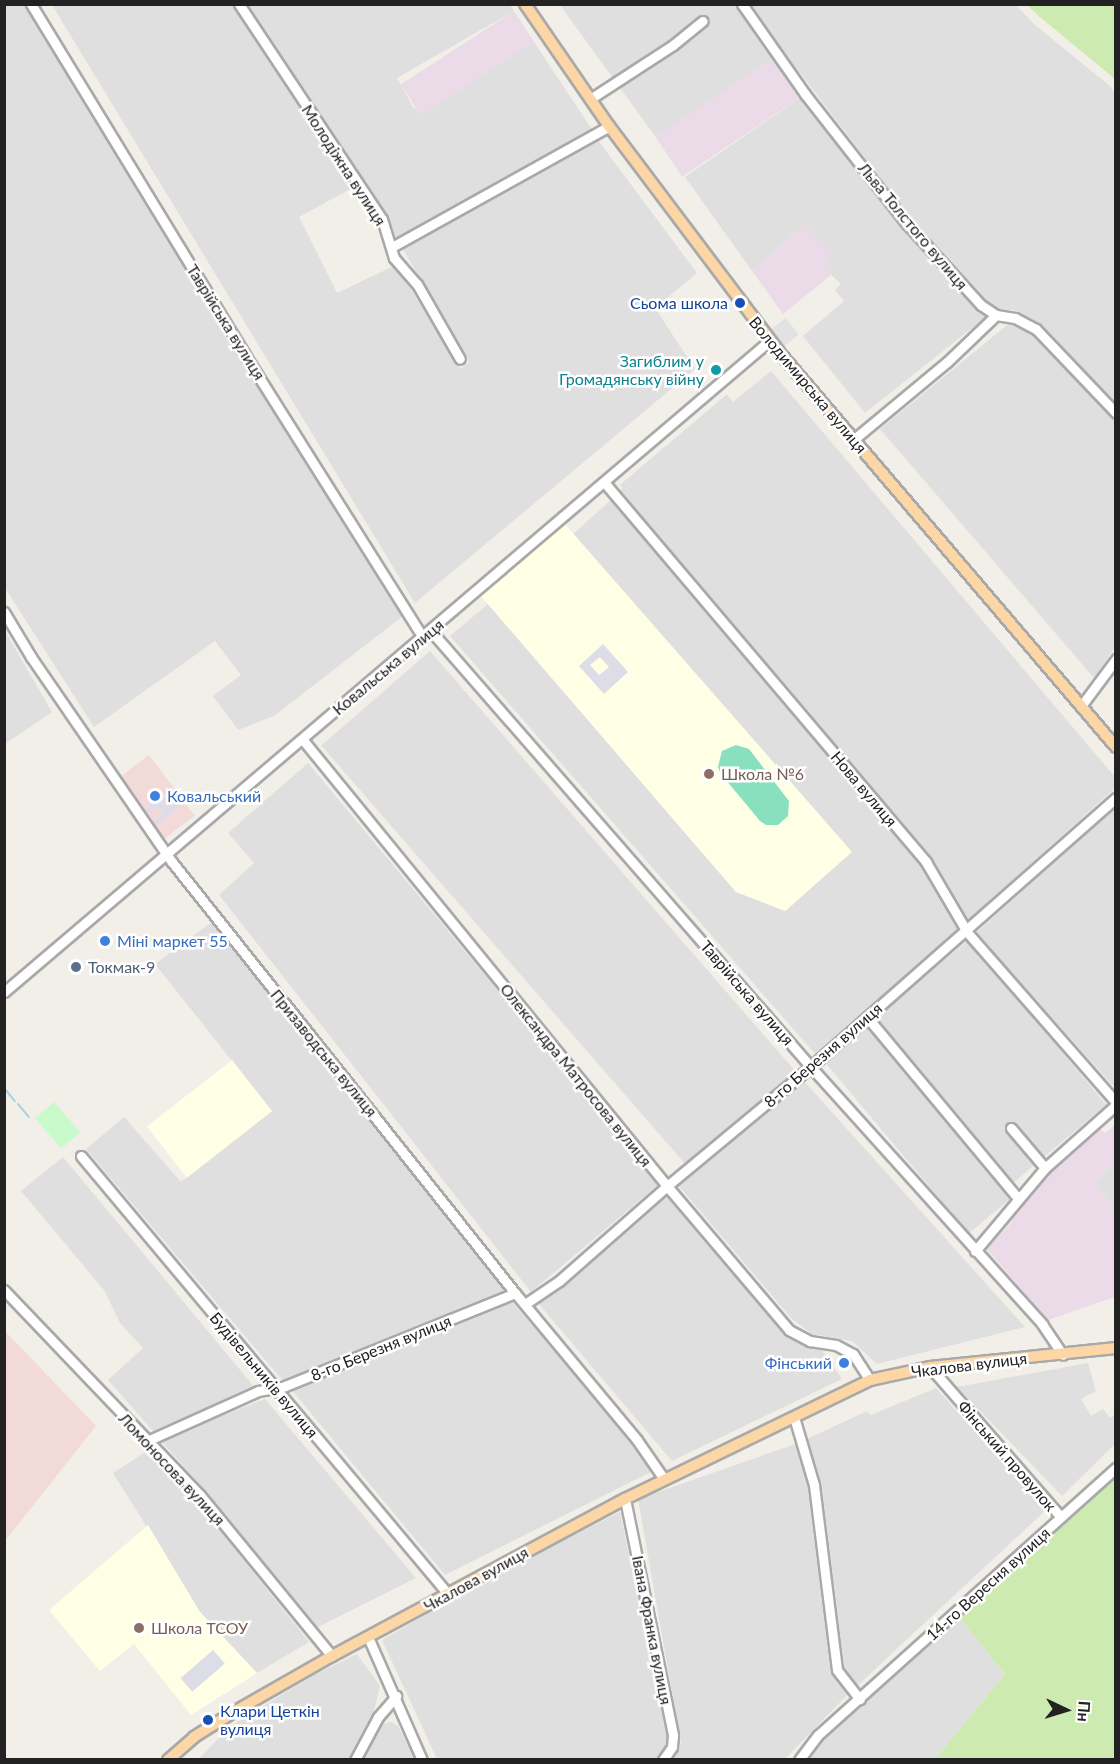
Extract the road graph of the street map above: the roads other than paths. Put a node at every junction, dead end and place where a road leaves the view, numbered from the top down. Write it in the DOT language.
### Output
graph roads {
  1 [pos="31,4"];
  2 [pos="239,4"];
  3 [pos="525,4"];
  4 [pos="742,4"];
  5 [pos="703,21"];
  6 [pos="590,99"];
  7 [pos="609,126"];
  8 [pos="392,247"];
  9 [pos="996,315"];
  10 [pos="770,340"];
  11 [pos="460,359"];
  12 [pos="1116,413"];
  13 [pos="854,440"];
  14 [pos="604,482"];
  15 [pos="4,612"];
  16 [pos="427,634"];
  17 [pos="1116,659"];
  18 [pos="1081,706"];
  19 [pos="303,740"];
  20 [pos="1116,747"];
  21 [pos="1116,798"];
  22 [pos="166,855"];
  23 [pos="967,932"];
  24 [pos="4,992"];
  25 [pos="867,1017"];
  26 [pos="811,1067"];
  27 [pos="1116,1103"];
  28 [pos="1011,1128"];
  29 [pos="81,1156"];
  30 [pos="1045,1168"];
  31 [pos="667,1186"];
  32 [pos="1018,1198"];
  33 [pos="975,1251"];
  34 [pos="4,1290"];
  35 [pos="515,1293"];
  36 [pos="525,1304"];
  37 [pos="1116,1348"];
  38 [pos="1063,1355"];
  39 [pos="930,1367"];
  40 [pos="870,1380"];
  41 [pos="274,1386"];
  42 [pos="794,1417"];
  43 [pos="147,1442"];
  44 [pos="1116,1468"];
  45 [pos="664,1479"];
  46 [pos="625,1499"];
  47 [pos="1061,1517"];
  48 [pos="448,1594"];
  49 [pos="368,1638"];
  50 [pos="332,1656"];
  51 [pos="396,1696"];
  52 [pos="860,1699"];
  53 [pos="168,1760"];
  54 [pos="355,1760"];
  55 [pos="422,1760"];
  56 [pos="663,1760"];
  57 [pos="799,1760"];
  1 -- 16 [label="street, Таврійська вулиця"];
  2 -- 8 [label="street, Молодіжна вулиця"];
  3 -- 6 [label="main road, Володимирська вулиця"];
  4 -- 9 [label="street, Льва Толстого вулиця"];
  5 -- 6 [label="street"];
  6 -- 7 [label="main road, Володимирська вулиця"];
  7 -- 8 [label="street"];
  7 -- 10 [label="main road, Володимирська вулиця"];
  8 -- 11 [label="street, Молодіжна вулиця"];
  9 -- 12 [label="street, Льва Толстого вулиця"];
  9 -- 13 [label="street"];
  10 -- 13 [label="main road, Володимирська вулиця"];
  10 -- 14 [label="street, Ковальська вулиця"];
  13 -- 18 [label="main road, Володимирська вулиця"];
  14 -- 16 [label="street, Ковальська вулиця"];
  14 -- 23 [label="street, Нова вулиця"];
  15 -- 22 [label="street, Призаводська вулиця"];
  16 -- 19 [label="street, Ковальська вулиця"];
  16 -- 26 [label="street, Таврійська вулиця"];
  17 -- 18 [label="street"];
  18 -- 20 [label="main road, Володимирська вулиця"];
  19 -- 22 [label="street, Ковальська вулиця"];
  19 -- 31 [label="street, Олександра Матросова вулиця"];
  21 -- 23 [label="street, 8-го Березня вулиця"];
  22 -- 24 [label="street, Ковальська вулиця"];
  22 -- 35 [label="street, Призаводська вулиця"];
  23 -- 25 [label="street, 8-го Березня вулиця"];
  23 -- 27 [label="street, Нова вулиця"];
  25 -- 26 [label="street, 8-го Березня вулиця"];
  25 -- 32 [label="street"];
  26 -- 31 [label="street, 8-го Березня вулиця"];
  26 -- 33 [label="street, Таврійська вулиця"];
  27 -- 30 [label="street"];
  28 -- 30 [label="street"];
  29 -- 41 [label="street, Будівельників вулиця"];
  30 -- 32 [label="street"];
  31 -- 36 [label="street, 8-го Березня вулиця"];
  31 -- 40 [label="street, Олександра Матросова вулиця"];
  32 -- 33 [label="street"];
  33 -- 38 [label="street, Таврійська вулиця"];
  34 -- 43 [label="street, Ломоносова вулиця"];
  35 -- 36 [label="street, Призаводська вулиця"];
  35 -- 41 [label="street, 8-го Березня вулиця"];
  36 -- 45 [label="street, Призаводська вулиця"];
  37 -- 38 [label="main road, Чкалова вулиця"];
  38 -- 39 [label="main road, Чкалова вулиця"];
  39 -- 40 [label="main road, Чкалова вулиця"];
  39 -- 47 [label="street, Фінський провулок"];
  40 -- 42 [label="main road, Чкалова вулиця"];
  41 -- 43 [label="street, 8-го Березня вулиця"];
  41 -- 48 [label="street, Будівельників вулиця"];
  42 -- 45 [label="main road, Чкалова вулиця"];
  42 -- 52 [label="street"];
  43 -- 50 [label="street, Ломоносова вулиця"];
  44 -- 47 [label="street, 14-го Вересня вулиця"];
  45 -- 46 [label="main road, Чкалова вулиця"];
  46 -- 48 [label="main road, Чкалова вулиця"];
  46 -- 56 [label="street, Івана Франка вулиця"];
  47 -- 52 [label="street, 14-го Вересня вулиця"];
  48 -- 49 [label="main road, Чкалова вулиця"];
  49 -- 50 [label="main road, Чкалова вулиця"];
  49 -- 51 [label="street"];
  50 -- 53 [label="main road, Чкалова вулиця"];
  51 -- 54 [label="street"];
  51 -- 55 [label="street"];
  52 -- 57 [label="street, 14-го Вересня вулиця"];
}
